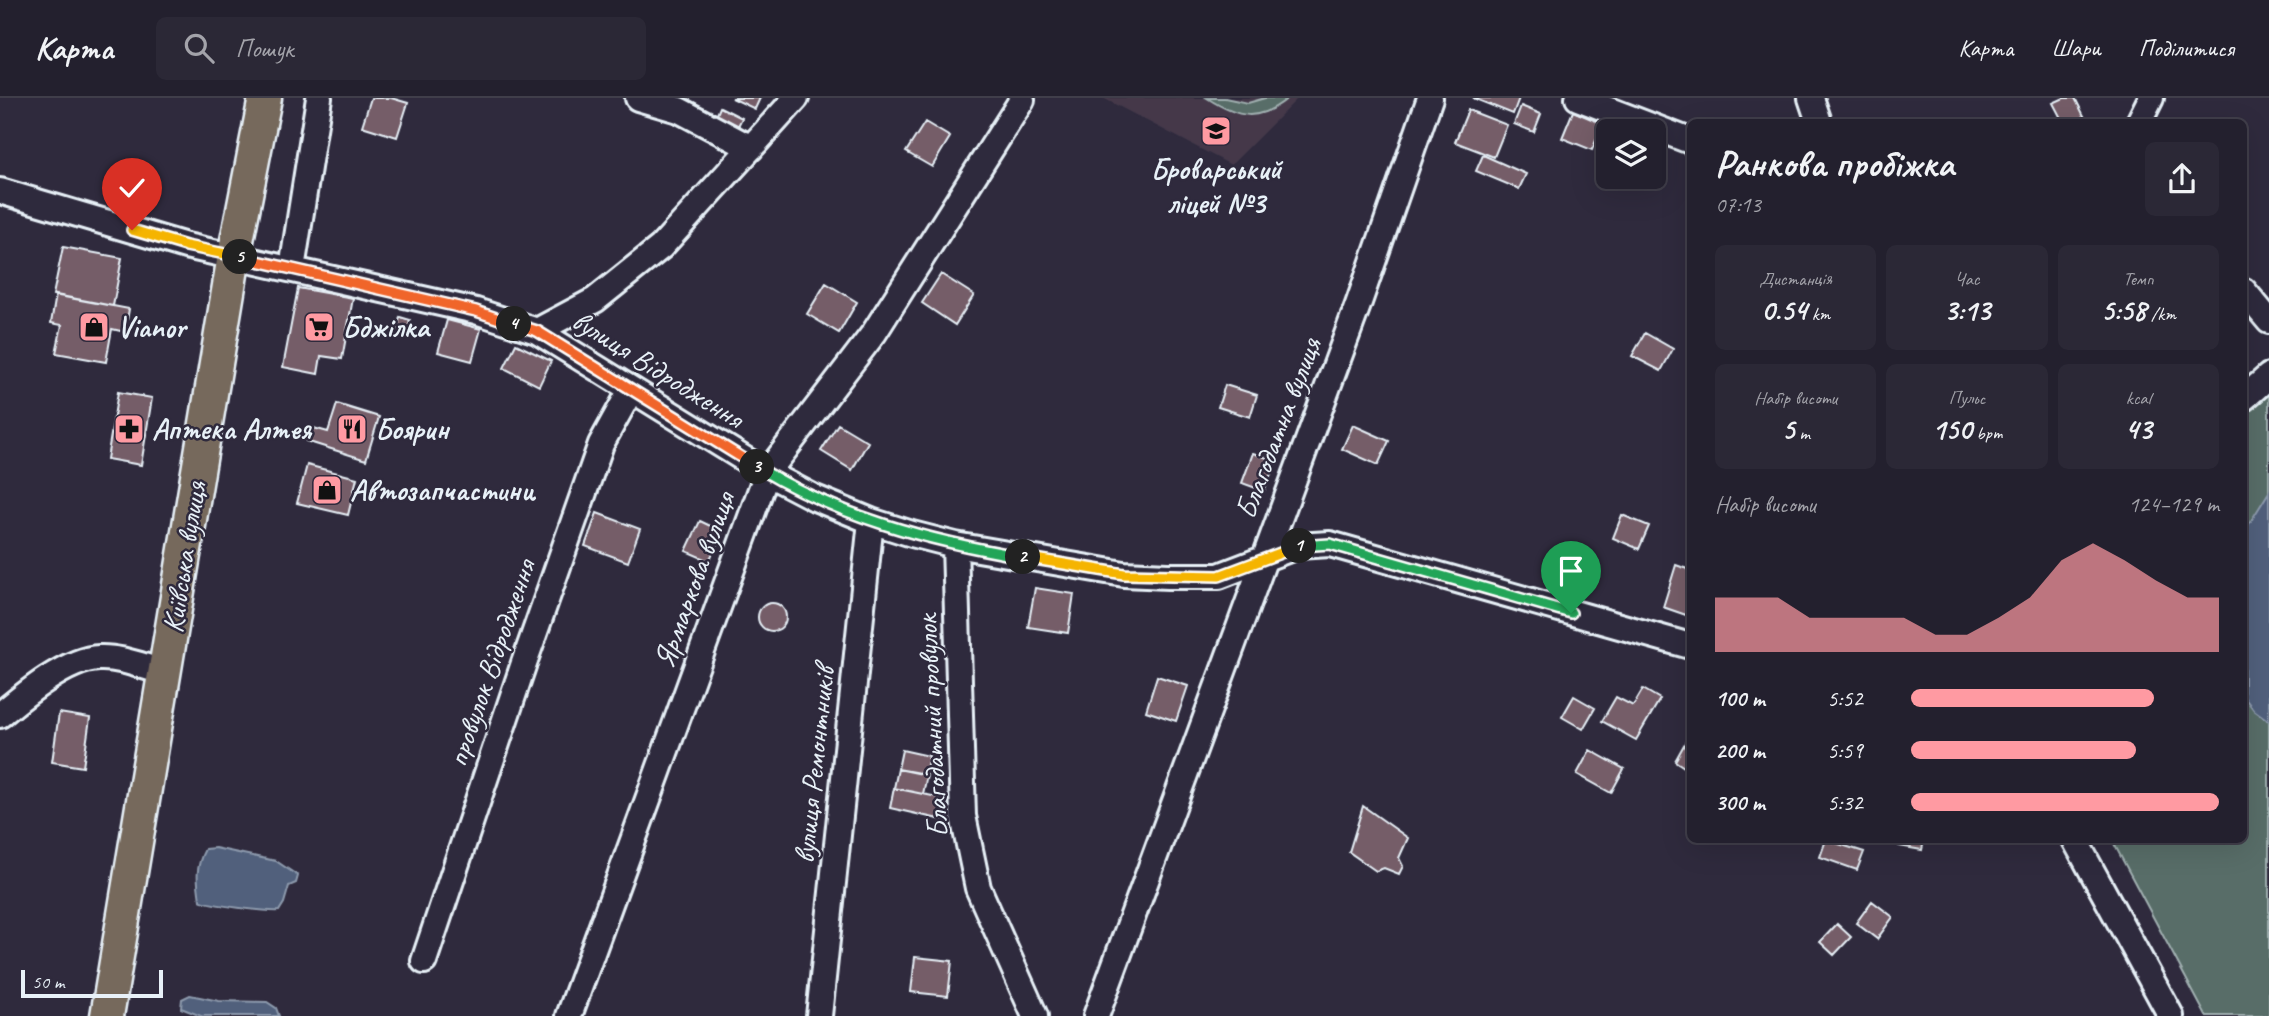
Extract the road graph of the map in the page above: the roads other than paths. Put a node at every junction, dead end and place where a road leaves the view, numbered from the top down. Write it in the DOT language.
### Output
graph roads {
  1 [pos="265,98"];
  2 [pos="319,98"];
  3 [pos="638,98"];
  4 [pos="796,98"];
  5 [pos="1430,98"];
  6 [pos="1578,98"];
  7 [pos="1811,98"];
  8 [pos="2151,98"];
  9 [pos="1022,100"];
  10 [pos="1818,119"];
  11 [pos="2140,119"];
  12 [pos="1687,140"];
  13 [pos="751,148"];
  14 [pos="0,191"];
  15 [pos="234,256"];
  16 [pos="292,269"];
  17 [pos="2247,295"];
  18 [pos="2269,321"];
  19 [pos="537,331"];
  20 [pos="2269,376"];
  21 [pos="631,390"];
  22 [pos="2247,395"];
  23 [pos="767,473"];
  24 [pos="872,521"];
  25 [pos="955,545"];
  26 [pos="1263,558"];
  27 [pos="1687,645"];
  28 [pos="164,672"];
  29 [pos="0,715"];
  30 [pos="2077,843"];
  31 [pos="424,961"];
  32 [pos="107,1016"];
  33 [pos="569,1016"];
  34 [pos="819,1016"];
  35 [pos="1035,1016"];
  36 [pos="1096,1016"];
  37 [pos="2172,1016"];
  1 -- 15 [label="main road, Київська вулиця"];
  2 -- 16 [label="street"];
  3 -- 13 [label="street"];
  4 -- 13 [label="street"];
  5 -- 26 [label="street, Благодатна вулиця"];
  6 -- 12 [label="street"];
  7 -- 10 [label="street"];
  8 -- 11 [label="street"];
  9 -- 23 [label="street, Ярмаркова вулиця"];
  13 -- 19 [label="street"];
  14 -- 15 [label="street, вулиця Відродження"];
  15 -- 16 [label="street, вулиця Відродження"];
  15 -- 28 [label="main road, Київська вулиця"];
  16 -- 19 [label="street, вулиця Відродження"];
  17 -- 18 [label="street"];
  19 -- 21 [label="street, вулиця Відродження"];
  20 -- 22 [label="street"];
  21 -- 23 [label="street, вулиця Відродження"];
  21 -- 31 [label="street, провулок Відродження"];
  23 -- 24 [label="street, вулиця Відродження"];
  23 -- 33 [label="street, Ярмаркова вулиця"];
  24 -- 25 [label="street, вулиця Відродження"];
  24 -- 34 [label="street, вулиця Ремонтників"];
  25 -- 26 [label="street, вулиця Відродження"];
  25 -- 35 [label="street, Благодатний провулок"];
  26 -- 27 [label="street, вулиця Відродження"];
  26 -- 36 [label="street, Благодатна вулиця"];
  28 -- 29 [label="street"];
  28 -- 32 [label="main road, Київська вулиця"];
  30 -- 37 [label="street"];
}
